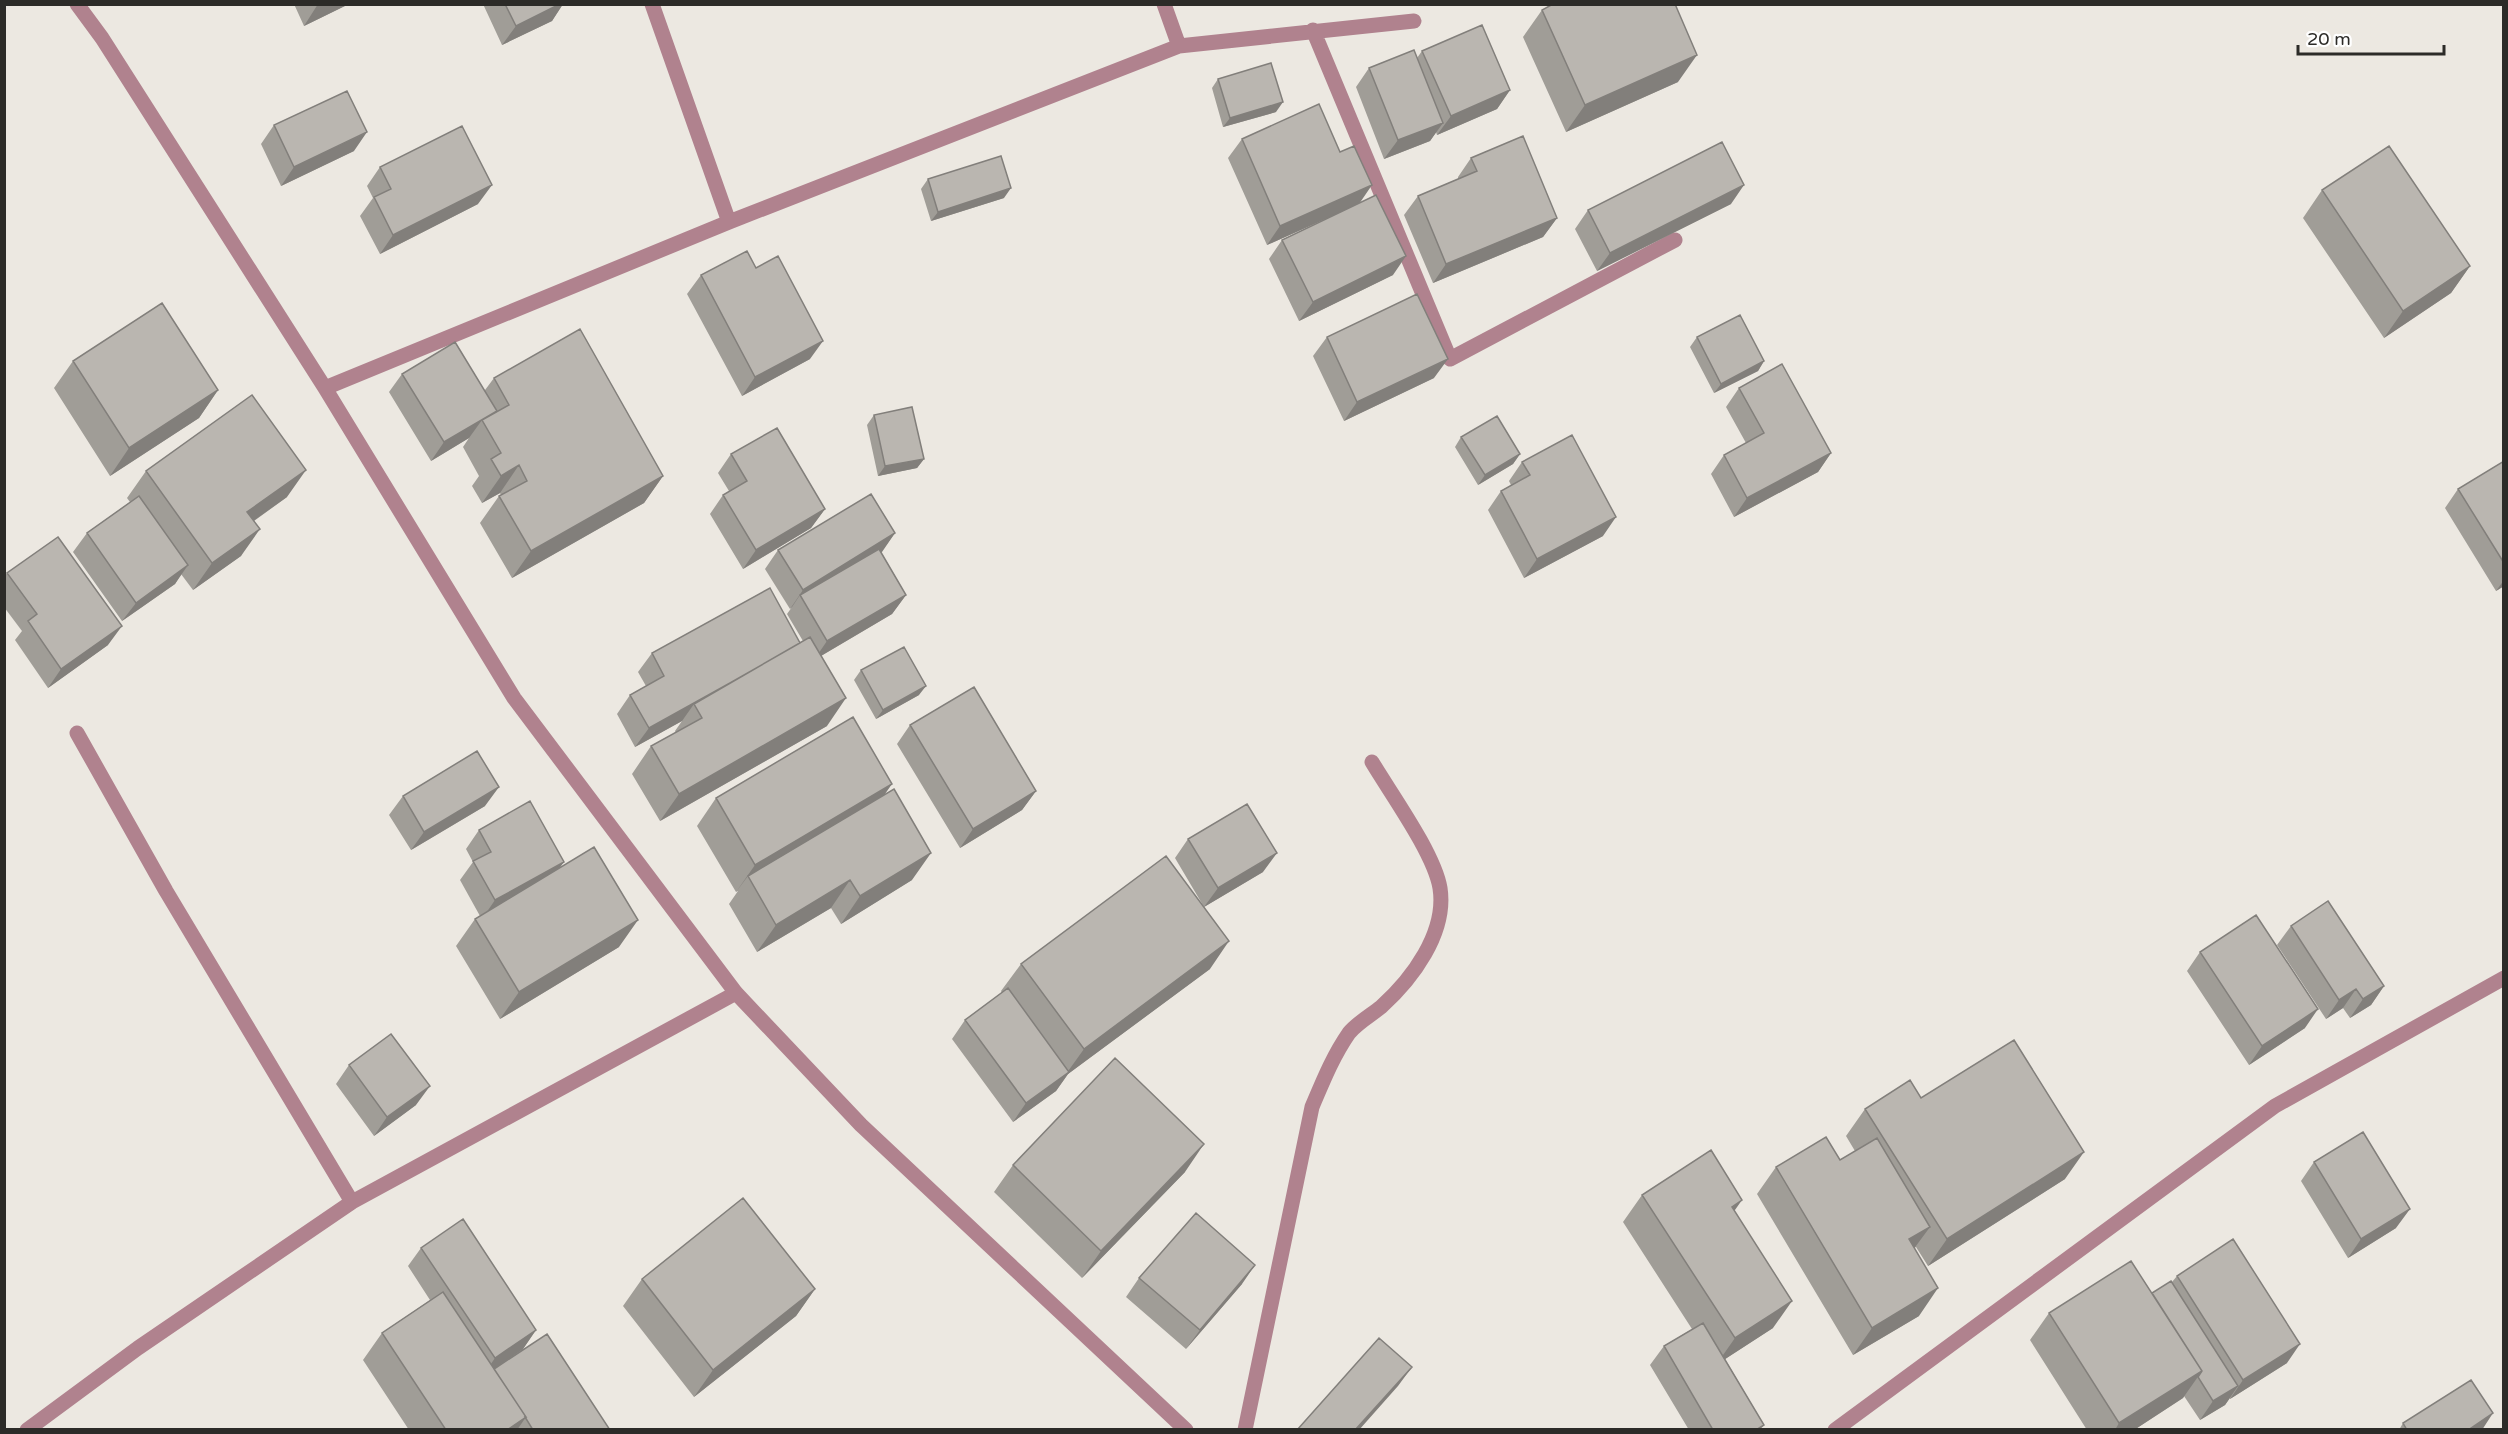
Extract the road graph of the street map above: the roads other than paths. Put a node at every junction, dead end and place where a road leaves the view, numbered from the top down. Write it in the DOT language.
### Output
graph roads {
  1 [pos="77,4"];
  2 [pos="652,4"];
  3 [pos="1164,4"];
  4 [pos="1414,21"];
  5 [pos="1313,30"];
  6 [pos="1179,46"];
  7 [pos="729,222"];
  8 [pos="1675,240"];
  9 [pos="325,388"];
  10 [pos="77,733"];
  11 [pos="1372,762"];
  12 [pos="2504,978"];
  13 [pos="735,993"];
  14 [pos="352,1202"];
  15 [pos="27,1430"];
  16 [pos="1186,1430"];
  17 [pos="1245,1430"];
  18 [pos="1835,1430"];
  1 -- 9 [label="street"];
  2 -- 7 [label="street"];
  3 -- 6 [label="street"];
  4 -- 5 [label="street"];
  5 -- 6 [label="street"];
  5 -- 8 [label="street"];
  6 -- 7 [label="street"];
  7 -- 9 [label="street"];
  9 -- 13 [label="street"];
  10 -- 14 [label="street"];
  11 -- 17 [label="street"];
  12 -- 18 [label="street"];
  13 -- 14 [label="street"];
  13 -- 16 [label="street"];
  14 -- 15 [label="street"];
}
